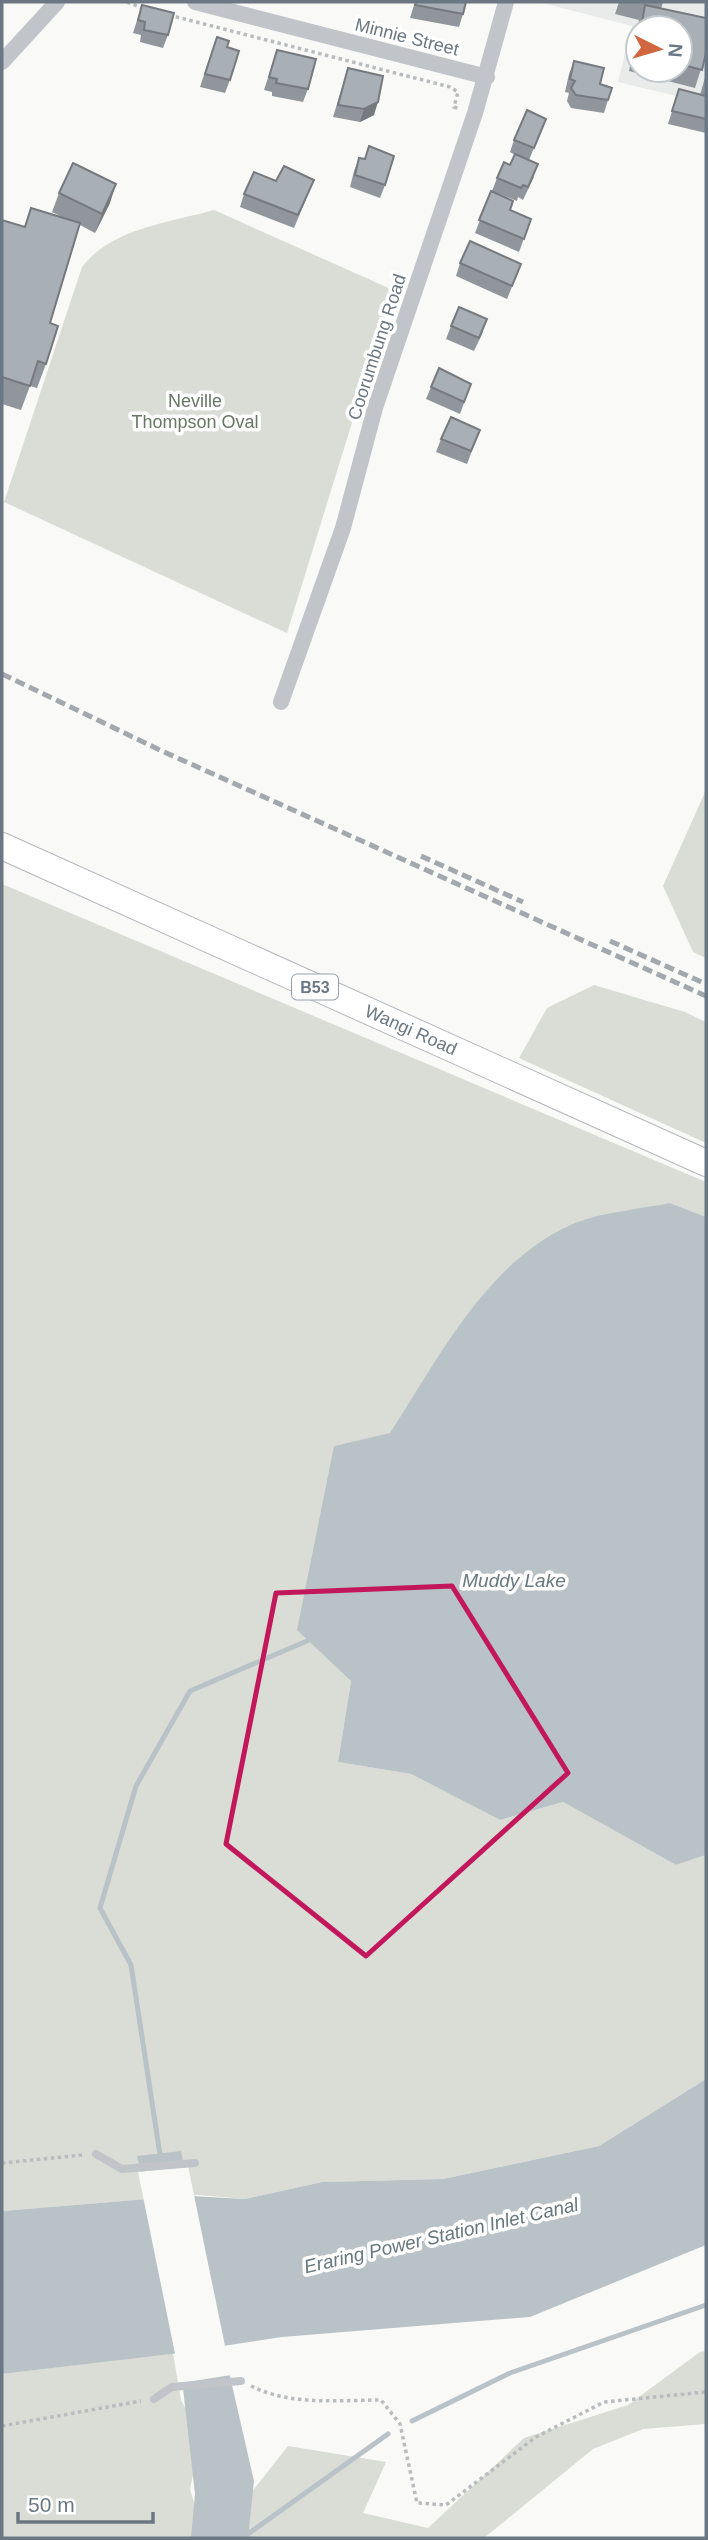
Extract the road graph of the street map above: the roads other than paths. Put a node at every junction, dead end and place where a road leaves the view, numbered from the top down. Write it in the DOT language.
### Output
graph roads {
  1 [pos="57,2"];
  2 [pos="195,2"];
  3 [pos="506,2"];
  4 [pos="2,62"];
  5 [pos="487,77"];
  6 [pos="281,702"];
  7 [pos="2,846"];
  8 [pos="706,1163"];
  9 [pos="96,2154"];
  10 [pos="195,2163"];
  11 [pos="241,2381"];
  12 [pos="154,2399"];
  1 -- 4 [label="street"];
  2 -- 5 [label="street, Minnie Street"];
  3 -- 5 [label="street, Coorumbung Road"];
  5 -- 6 [label="street, Coorumbung Road"];
  7 -- 8 [label="main road, Wangi Road / B53"];
  9 -- 10 [label="lane"];
  11 -- 12 [label="lane"];
}
